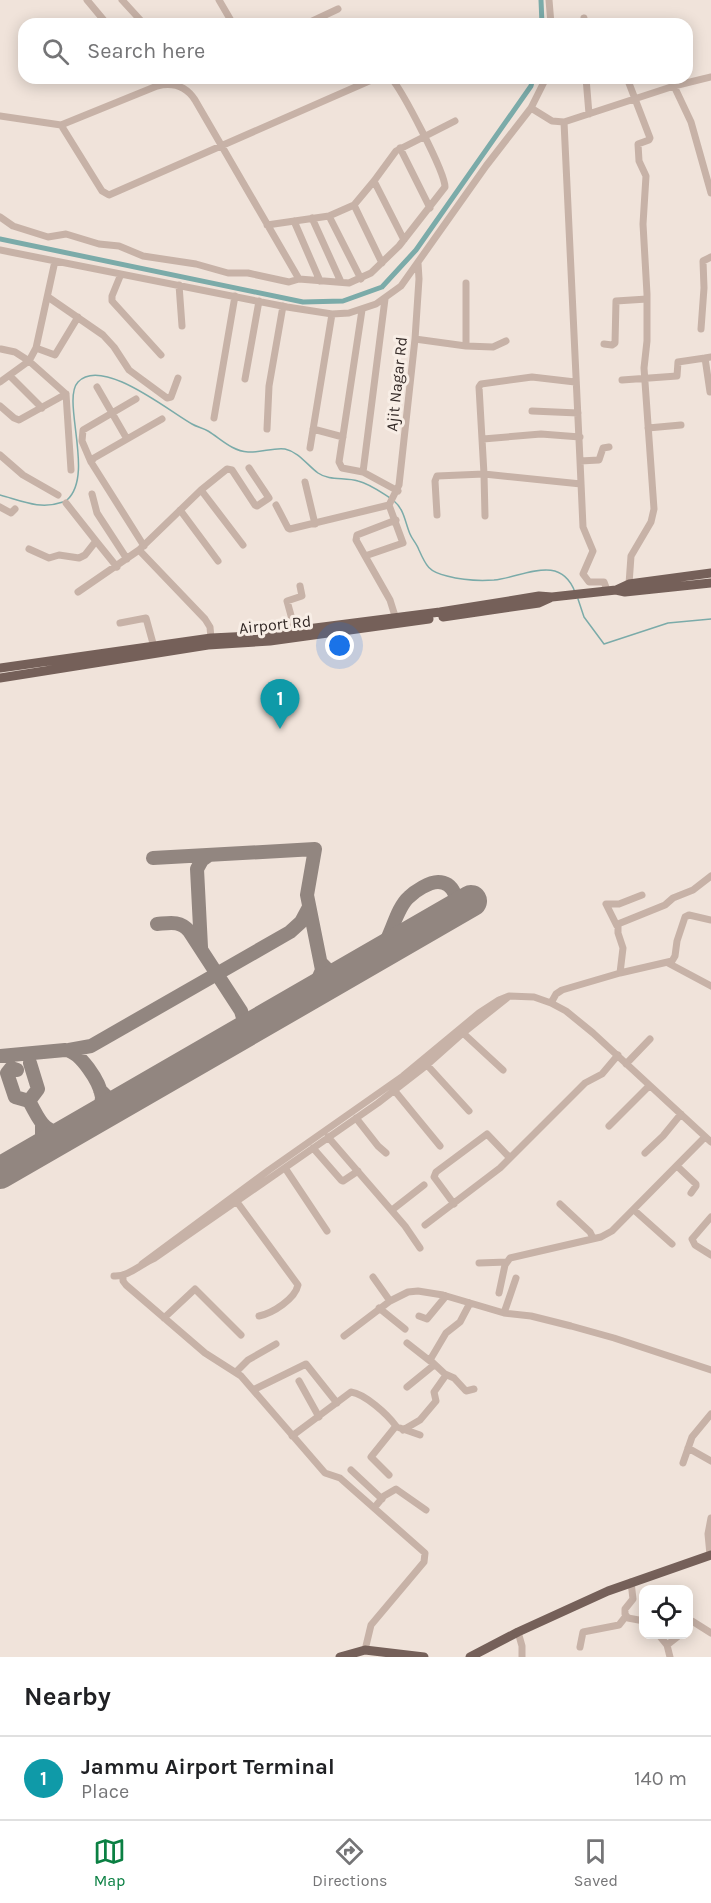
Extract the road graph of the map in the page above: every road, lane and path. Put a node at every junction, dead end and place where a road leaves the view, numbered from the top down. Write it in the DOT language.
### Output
graph roads {
  1 [pos="87,0"];
  2 [pos="122,0"];
  3 [pos="219,0"];
  4 [pos="549,0"];
  5 [pos="338,9"];
  6 [pos="102,18"];
  7 [pos="138,18"];
  8 [pos="230,18"];
  9 [pos="319,18"];
  10 [pos="550,18"];
  11 [pos="711,77"];
  12 [pos="693,81"];
  13 [pos="362,84"];
  14 [pos="397,84"];
  15 [pos="543,84"];
  16 [pos="586,84"];
  17 [pos="629,84"];
  18 [pos="682,84"];
  19 [pos="674,86"];
  20 [pos="634,100"];
  21 [pos="531,108"];
  22 [pos="589,114"];
  23 [pos="0,116"];
  24 [pos="455,121"];
  25 [pos="564,122"];
  26 [pos="61,125"];
  27 [pos="424,136"];
  28 [pos="223,146"];
  29 [pos="400,148"];
  30 [pos="374,181"];
  31 [pos="711,193"];
  32 [pos="354,205"];
  33 [pos="430,208"];
  34 [pos="329,216"];
  35 [pos="0,217"];
  36 [pos="312,218"];
  37 [pos="294,221"];
  38 [pos="267,225"];
  39 [pos="404,240"];
  40 [pos="0,250"];
  41 [pos="711,257"];
  42 [pos="55,261"];
  43 [pos="382,262"];
  44 [pos="418,264"];
  45 [pos="121,274"];
  46 [pos="299,279"];
  47 [pos="361,279"];
  48 [pos="320,281"];
  49 [pos="341,282"];
  50 [pos="466,283"];
  51 [pos="180,285"];
  52 [pos="235,296"];
  53 [pos="48,297"];
  54 [pos="385,299"];
  55 [pos="647,299"];
  56 [pos="260,301"];
  57 [pos="283,306"];
  58 [pos="362,310"];
  59 [pos="332,314"];
  60 [pos="78,317"];
  61 [pos="182,326"];
  62 [pos="700,329"];
  63 [pos="415,339"];
  64 [pos="506,341"];
  65 [pos="604,344"];
  66 [pos="466,346"];
  67 [pos="1,348"];
  68 [pos="36,348"];
  69 [pos="161,355"];
  70 [pos="708,357"];
  71 [pos="29,361"];
  72 [pos="10,376"];
  73 [pos="178,378"];
  74 [pos="245,379"];
  75 [pos="645,379"];
  76 [pos="622,380"];
  77 [pos="0,382"];
  78 [pos="575,382"];
  79 [pos="97,387"];
  80 [pos="710,392"];
  81 [pos="66,394"];
  82 [pos="136,399"];
  83 [pos="0,406"];
  84 [pos="42,408"];
  85 [pos="532,411"];
  86 [pos="112,413"];
  87 [pos="578,413"];
  88 [pos="214,418"];
  89 [pos="162,419"];
  90 [pos="681,425"];
  91 [pos="648,428"];
  92 [pos="267,429"];
  93 [pos="313,429"];
  94 [pos="343,437"];
  95 [pos="580,437"];
  96 [pos="127,439"];
  97 [pos="483,439"];
  98 [pos="609,447"];
  99 [pos="310,448"];
  100 [pos="0,454"];
  101 [pos="580,461"];
  102 [pos="91,462"];
  103 [pos="249,468"];
  104 [pos="71,470"];
  105 [pos="363,472"];
  106 [pos="484,474"];
  107 [pos="305,482"];
  108 [pos="581,484"];
  109 [pos="201,490"];
  110 [pos="397,492"];
  111 [pos="92,494"];
  112 [pos="58,495"];
  113 [pos="66,503"];
  114 [pos="389,504"];
  115 [pos="276,505"];
  116 [pos="0,507"];
  117 [pos="15,509"];
  118 [pos="180,510"];
  119 [pos="437,515"];
  120 [pos="485,516"];
  121 [pos="396,520"];
  122 [pos="315,524"];
  123 [pos="96,541"];
  124 [pos="243,545"];
  125 [pos="141,548"];
  126 [pos="29,549"];
  127 [pos="365,556"];
  128 [pos="127,559"];
  129 [pos="218,561"];
  130 [pos="117,567"];
  131 [pos="711,573"];
  132 [pos="711,583"];
  133 [pos="629,584"];
  134 [pos="300,586"];
  135 [pos="612,590"];
  136 [pos="78,592"];
  137 [pos="555,597"];
  138 [pos="395,616"];
  139 [pos="120,623"];
  140 [pos="295,630"];
  141 [pos="211,638"];
  142 [pos="154,647"];
  143 [pos="0,668"];
  144 [pos="0,678"];
  145 [pos="711,876"];
  146 [pos="642,895"];
  147 [pos="711,920"];
  148 [pos="617,926"];
  149 [pos="668,963"];
  150 [pos="620,973"];
  151 [pos="711,986"];
  152 [pos="509,996"];
  153 [pos="551,1003"];
  154 [pos="463,1033"];
  155 [pos="650,1039"];
  156 [pos="618,1055"];
  157 [pos="626,1064"];
  158 [pos="427,1065"];
  159 [pos="503,1070"];
  160 [pos="649,1086"];
  161 [pos="394,1090"];
  162 [pos="469,1111"];
  163 [pos="681,1114"];
  164 [pos="356,1118"];
  165 [pos="609,1126"];
  166 [pos="328,1137"];
  167 [pos="708,1139"];
  168 [pos="440,1146"];
  169 [pos="313,1148"];
  170 [pos="386,1153"];
  171 [pos="645,1153"];
  172 [pos="510,1158"];
  173 [pos="677,1166"];
  174 [pos="285,1168"];
  175 [pos="358,1172"];
  176 [pos="424,1185"];
  177 [pos="691,1193"];
  178 [pos="237,1202"];
  179 [pos="454,1204"];
  180 [pos="560,1204"];
  181 [pos="634,1209"];
  182 [pos="392,1210"];
  183 [pos="711,1217"];
  184 [pos="425,1225"];
  185 [pos="327,1231"];
  186 [pos="593,1238"];
  187 [pos="672,1244"];
  188 [pos="420,1248"];
  189 [pos="711,1255"];
  190 [pos="507,1262"];
  191 [pos="479,1263"];
  192 [pos="141,1264"];
  193 [pos="114,1276"];
  194 [pos="123,1277"];
  195 [pos="373,1277"];
  196 [pos="516,1278"];
  197 [pos="499,1293"];
  198 [pos="446,1296"];
  199 [pos="390,1301"];
  200 [pos="470,1304"];
  201 [pos="379,1308"];
  202 [pos="504,1313"];
  203 [pos="260,1316"];
  204 [pos="419,1316"];
  205 [pos="164,1318"];
  206 [pos="405,1329"];
  207 [pos="241,1335"];
  208 [pos="344,1336"];
  209 [pos="407,1343"];
  210 [pos="276,1344"];
  211 [pos="432,1363"];
  212 [pos="711,1370"];
  213 [pos="236,1372"];
  214 [pos="445,1374"];
  215 [pos="299,1381"];
  216 [pos="407,1387"];
  217 [pos="255,1389"];
  218 [pos="474,1389"];
  219 [pos="337,1403"];
  220 [pos="319,1417"];
  221 [pos="710,1417"];
  222 [pos="399,1428"];
  223 [pos="292,1436"];
  224 [pos="420,1436"];
  225 [pos="688,1449"];
  226 [pos="711,1461"];
  227 [pos="683,1463"];
  228 [pos="351,1470"];
  229 [pos="389,1475"];
  230 [pos="382,1499"];
  231 [pos="374,1508"];
  232 [pos="426,1510"];
  233 [pos="711,1518"];
  234 [pos="711,1555"];
  235 [pos="631,1582"];
  236 [pos="626,1617"];
  237 [pos="639,1620"];
  238 [pos="693,1622"];
  239 [pos="518,1632"];
  240 [pos="711,1633"];
  241 [pos="662,1639"];
  242 [pos="675,1639"];
  243 [pos="667,1645"];
  244 [pos="580,1647"];
  245 [pos="365,1650"];
  246 [pos="339,1657"];
  247 [pos="424,1657"];
  248 [pos="470,1657"];
  249 [pos="522,1657"];
  250 [pos="670,1657"];
  1 -- 6 [label="street"];
  2 -- 7 [label="street"];
  3 -- 8 [label="street"];
  4 -- 10 [label="street"];
  5 -- 9 [label="street"];
  11 -- 12 [label="street"];
  13 -- 28 [label="street"];
  14 -- 27 [label="street"];
  15 -- 21 [label="street"];
  16 -- 22 [label="street"];
  17 -- 20 [label="street"];
  18 -- 19 [label="street"];
  19 -- 20 [label="street"];
  19 -- 31 [label="street"];
  20 -- 22 [label="street"];
  20 -- 55 [label="street"];
  21 -- 25 [label="street"];
  21 -- 44 [label="street"];
  22 -- 25 [label="street"];
  23 -- 26 [label="street"];
  24 -- 27 [label="street"];
  25 -- 78 [label="street"];
  26 -- 28 [label="street"];
  26 -- 28 [label="street"];
  27 -- 29 [label="street"];
  27 -- 33 [label="street"];
  28 -- 38 [label="street"];
  29 -- 30 [label="street"];
  29 -- 33 [label="street"];
  30 -- 32 [label="street"];
  30 -- 39 [label="street"];
  32 -- 34 [label="street"];
  32 -- 43 [label="street"];
  33 -- 39 [label="street"];
  34 -- 36 [label="street"];
  34 -- 47 [label="street"];
  35 -- 46 [label="street"];
  36 -- 37 [label="street"];
  36 -- 49 [label="street"];
  37 -- 38 [label="street"];
  37 -- 48 [label="street"];
  38 -- 46 [label="street"];
  39 -- 43 [label="street"];
  40 -- 42 [label="street"];
  41 -- 62 [label="street"];
  42 -- 45 [label="street"];
  42 -- 53 [label="street"];
  43 -- 47 [label="street"];
  44 -- 54 [label="street"];
  44 -- 63 [label="street, Ajit Nagar Rd"];
  45 -- 51 [label="street"];
  45 -- 69 [label="street"];
  46 -- 48 [label="street"];
  47 -- 49 [label="street"];
  48 -- 49 [label="street"];
  50 -- 66 [label="street"];
  51 -- 52 [label="street"];
  51 -- 61 [label="street"];
  52 -- 56 [label="street"];
  52 -- 88 [label="street"];
  53 -- 60 [label="street"];
  53 -- 68 [label="street"];
  54 -- 58 [label="street"];
  54 -- 105 [label="street"];
  55 -- 65 [label="street"];
  55 -- 75 [label="street"];
  56 -- 57 [label="street"];
  56 -- 74 [label="street"];
  57 -- 59 [label="street"];
  57 -- 92 [label="street"];
  58 -- 59 [label="street"];
  58 -- 94 [label="street"];
  59 -- 93 [label="street"];
  60 -- 68 [label="street"];
  60 -- 73 [label="street"];
  63 -- 66 [label="street"];
  63 -- 110 [label="street, Ajit Nagar Rd"];
  64 -- 66 [label="street"];
  67 -- 71 [label="street"];
  68 -- 71 [label="street"];
  70 -- 75 [label="street"];
  70 -- 80 [label="street"];
  71 -- 72 [label="street"];
  71 -- 81 [label="street"];
  72 -- 77 [label="street"];
  72 -- 84 [label="street"];
  75 -- 76 [label="street"];
  75 -- 91 [label="street"];
  78 -- 87 [label="street"];
  78 -- 97 [label="street"];
  79 -- 86 [label="street"];
  81 -- 84 [label="street"];
  81 -- 104 [label="street"];
  82 -- 86 [label="street"];
  83 -- 84 [label="street"];
  85 -- 87 [label="street"];
  86 -- 96 [label="street"];
  86 -- 102 [label="street"];
  87 -- 95 [label="street"];
  89 -- 96 [label="street"];
  90 -- 91 [label="street"];
  91 -- 133 [label="street"];
  93 -- 94 [label="street"];
  93 -- 99 [label="street"];
  94 -- 105 [label="street"];
  95 -- 97 [label="street"];
  95 -- 101 [label="street"];
  96 -- 102 [label="street"];
  97 -- 106 [label="street"];
  98 -- 101 [label="street"];
  100 -- 112 [label="street"];
  101 -- 108 [label="street"];
  102 -- 125 [label="street"];
  103 -- 109 [label="street"];
  105 -- 110 [label="street"];
  106 -- 108 [label="street"];
  106 -- 119 [label="street"];
  106 -- 120 [label="street"];
  107 -- 122 [label="street"];
  108 -- 135 [label="street"];
  109 -- 118 [label="street"];
  109 -- 124 [label="street"];
  110 -- 114 [label="street, Ajit Nagar Rd"];
  111 -- 128 [label="street"];
  113 -- 123 [label="street"];
  114 -- 121 [label="street"];
  114 -- 122 [label="street"];
  115 -- 122 [label="street"];
  116 -- 117 [label="street"];
  118 -- 125 [label="street"];
  118 -- 129 [label="street"];
  121 -- 127 [label="street"];
  121 -- 127 [label="street"];
  123 -- 126 [label="street"];
  123 -- 130 [label="street"];
  125 -- 128 [label="street"];
  125 -- 141 [label="street"];
  127 -- 138 [label="street"];
  128 -- 130 [label="street"];
  130 -- 136 [label="street"];
  131 -- 133 [label="main road"];
  132 -- 135 [label="main road"];
  133 -- 135 [label="main road"];
  134 -- 140 [label="street"];
  135 -- 137 [label="main road"];
  137 -- 138 [label="main road"];
  137 -- 144 [label="main road, Airport Rd"];
  138 -- 140 [label="main road"];
  139 -- 142 [label="street"];
  140 -- 141 [label="main road"];
  141 -- 142 [label="main road"];
  142 -- 143 [label="main road"];
  145 -- 148 [label="street"];
  146 -- 148 [label="street"];
  147 -- 149 [label="street"];
  148 -- 150 [label="street"];
  149 -- 150 [label="street"];
  149 -- 151 [label="street"];
  150 -- 153 [label="street"];
  152 -- 153 [label="street"];
  152 -- 154 [label="street"];
  152 -- 192 [label="street"];
  153 -- 156 [label="street"];
  154 -- 158 [label="street"];
  154 -- 159 [label="street"];
  155 -- 157 [label="street"];
  156 -- 157 [label="street"];
  156 -- 172 [label="street"];
  157 -- 160 [label="street"];
  158 -- 161 [label="street"];
  158 -- 162 [label="street"];
  160 -- 163 [label="street"];
  160 -- 165 [label="street"];
  161 -- 164 [label="street"];
  161 -- 168 [label="street"];
  163 -- 167 [label="street"];
  163 -- 171 [label="street"];
  164 -- 166 [label="street"];
  164 -- 170 [label="street"];
  166 -- 169 [label="street"];
  166 -- 175 [label="street"];
  167 -- 173 [label="street"];
  169 -- 174 [label="street"];
  169 -- 175 [label="street"];
  172 -- 179 [label="street"];
  172 -- 179 [label="street"];
  173 -- 177 [label="street"];
  173 -- 181 [label="street"];
  174 -- 178 [label="street"];
  174 -- 185 [label="street"];
  175 -- 182 [label="street"];
  176 -- 182 [label="street"];
  178 -- 192 [label="street"];
  178 -- 203 [label="street"];
  179 -- 184 [label="street"];
  180 -- 186 [label="street"];
  181 -- 186 [label="street"];
  181 -- 187 [label="street"];
  182 -- 188 [label="street"];
  183 -- 189 [label="street"];
  186 -- 190 [label="street"];
  190 -- 191 [label="street"];
  190 -- 197 [label="street"];
  192 -- 194 [label="street"];
  193 -- 194 [label="street"];
  194 -- 205 [label="street"];
  195 -- 199 [label="street"];
  196 -- 202 [label="street"];
  198 -- 199 [label="street"];
  198 -- 200 [label="street"];
  198 -- 204 [label="street"];
  199 -- 201 [label="street"];
  200 -- 202 [label="street"];
  200 -- 211 [label="street"];
  201 -- 206 [label="street"];
  201 -- 208 [label="street"];
  202 -- 212 [label="street"];
  205 -- 207 [label="street"];
  205 -- 213 [label="street"];
  209 -- 211 [label="street"];
  210 -- 213 [label="street"];
  211 -- 214 [label="street"];
  211 -- 216 [label="street"];
  213 -- 217 [label="street"];
  214 -- 218 [label="street"];
  214 -- 222 [label="street"];
  215 -- 220 [label="street"];
  217 -- 219 [label="street"];
  217 -- 223 [label="street"];
  219 -- 220 [label="street"];
  219 -- 222 [label="street"];
  220 -- 223 [label="street"];
  221 -- 225 [label="street"];
  222 -- 224 [label="street"];
  222 -- 229 [label="street"];
  223 -- 231 [label="street"];
  225 -- 226 [label="street"];
  225 -- 227 [label="street"];
  228 -- 230 [label="street"];
  230 -- 231 [label="street"];
  230 -- 232 [label="street"];
  231 -- 245 [label="street"];
  233 -- 234 [label="street"];
  234 -- 235 [label="main road"];
  235 -- 236 [label="street"];
  235 -- 239 [label="main road"];
  236 -- 237 [label="street"];
  236 -- 244 [label="street"];
  238 -- 240 [label="street"];
  239 -- 248 [label="main road"];
  239 -- 249 [label="street"];
  241 -- 243 [label="street"];
  242 -- 243 [label="street"];
  243 -- 250 [label="street"];
  245 -- 246 [label="main road"];
  245 -- 247 [label="main road"];
}
